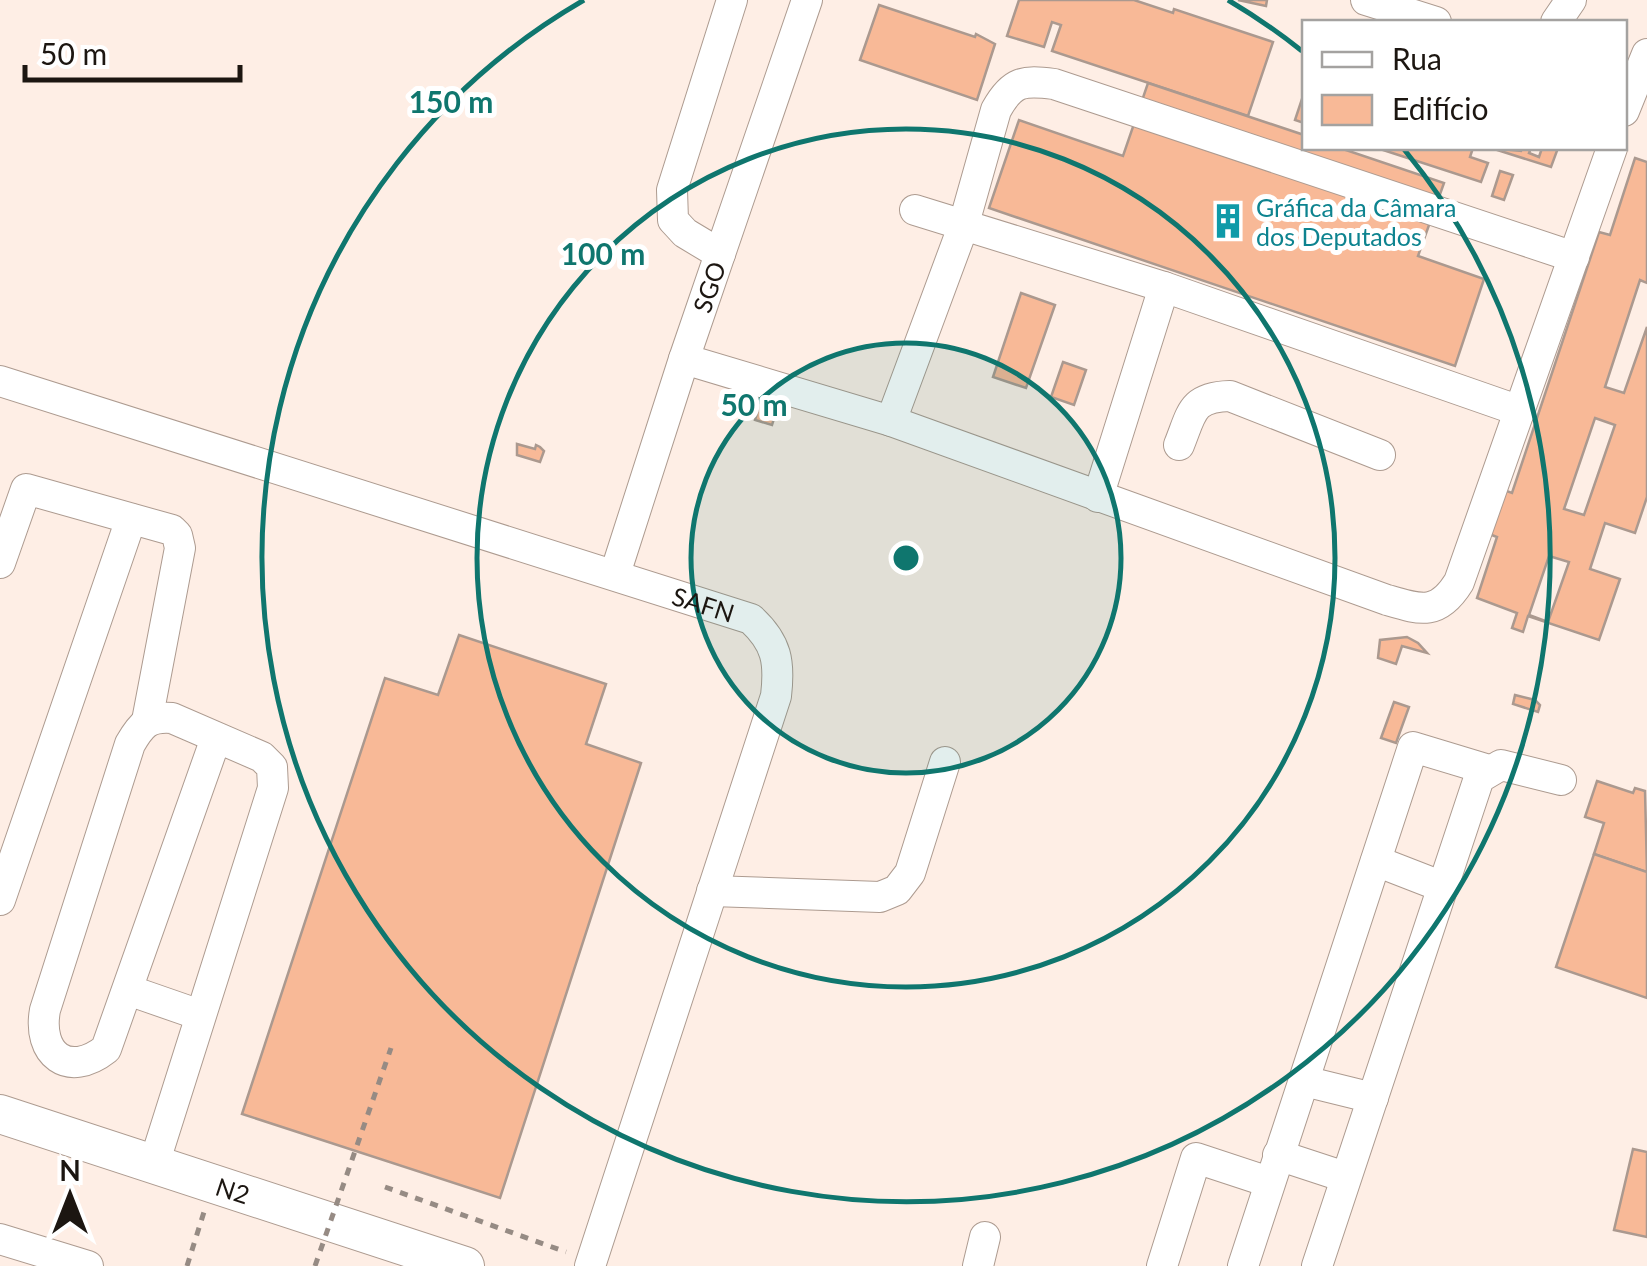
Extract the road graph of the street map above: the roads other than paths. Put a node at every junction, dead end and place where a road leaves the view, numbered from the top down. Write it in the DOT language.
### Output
graph roads {
  1 [pos="732,0"];
  2 [pos="807,0"];
  3 [pos="1366,0"];
  4 [pos="1430,20"];
  5 [pos="1647,54"];
  6 [pos="1627,105"];
  7 [pos="1611,150"];
  8 [pos="915,210"];
  9 [pos="963,228"];
  10 [pos="720,254"];
  11 [pos="1574,257"];
  12 [pos="1164,287"];
  13 [pos="684,360"];
  14 [pos="0,381"];
  15 [pos="1520,411"];
  16 [pos="891,421"];
  17 [pos="1179,445"];
  18 [pos="1380,455"];
  19 [pos="1098,497"];
  20 [pos="131,519"];
  21 [pos="0,564"];
  22 [pos="616,574"];
  23 [pos="147,720"];
  24 [pos="216,738"];
  25 [pos="945,762"];
  26 [pos="1489,770"];
  27 [pos="1561,780"];
  28 [pos="1376,861"];
  29 [pos="1443,888"];
  30 [pos="712,891"];
  31 [pos="0,900"];
  32 [pos="128,990"];
  33 [pos="200,1015"];
  34 [pos="1304,1081"];
  35 [pos="1373,1098"];
  36 [pos="0,1114"];
  37 [pos="154,1164"];
  38 [pos="1274,1169"];
  39 [pos="1345,1177"];
  40 [pos="0,1239"];
  41 [pos="591,1264"];
  42 [pos="88,1266"];
  43 [pos="465,1266"];
  44 [pos="1162,1266"];
  45 [pos="1243,1266"];
  46 [pos="1316,1266"];
  1 -- 10 [label="street"];
  2 -- 10 [label="street, SGO"];
  3 -- 4 [label="street"];
  5 -- 6 [label="street"];
  7 -- 11 [label="street"];
  8 -- 9 [label="street"];
  9 -- 11 [label="street"];
  9 -- 12 [label="street"];
  9 -- 16 [label="street"];
  10 -- 13 [label="street, SGO"];
  11 -- 15 [label="street"];
  12 -- 15 [label="street"];
  12 -- 19 [label="street"];
  13 -- 16 [label="street"];
  13 -- 22 [label="street, SGO"];
  14 -- 22 [label="street, SAFN"];
  15 -- 19 [label="street"];
  16 -- 19 [label="street"];
  17 -- 18 [label="street"];
  20 -- 21 [label="street"];
  20 -- 23 [label="street"];
  20 -- 31 [label="street"];
  22 -- 30 [label="street, SAFN"];
  23 -- 24 [label="street"];
  23 -- 32 [label="street"];
  24 -- 32 [label="street"];
  24 -- 33 [label="street"];
  25 -- 30 [label="street"];
  26 -- 27 [label="street"];
  26 -- 28 [label="street"];
  26 -- 29 [label="street"];
  28 -- 29 [label="street"];
  28 -- 34 [label="street"];
  29 -- 35 [label="street"];
  30 -- 41 [label="street, SAFN"];
  32 -- 33 [label="street"];
  33 -- 37 [label="street"];
  34 -- 35 [label="street"];
  34 -- 38 [label="street"];
  35 -- 39 [label="street"];
  36 -- 37 [label="main road, N2"];
  37 -- 43 [label="main road, N2"];
  38 -- 39 [label="street"];
  38 -- 44 [label="street"];
  38 -- 45 [label="street"];
  39 -- 46 [label="street"];
  40 -- 42 [label="street"];
}
